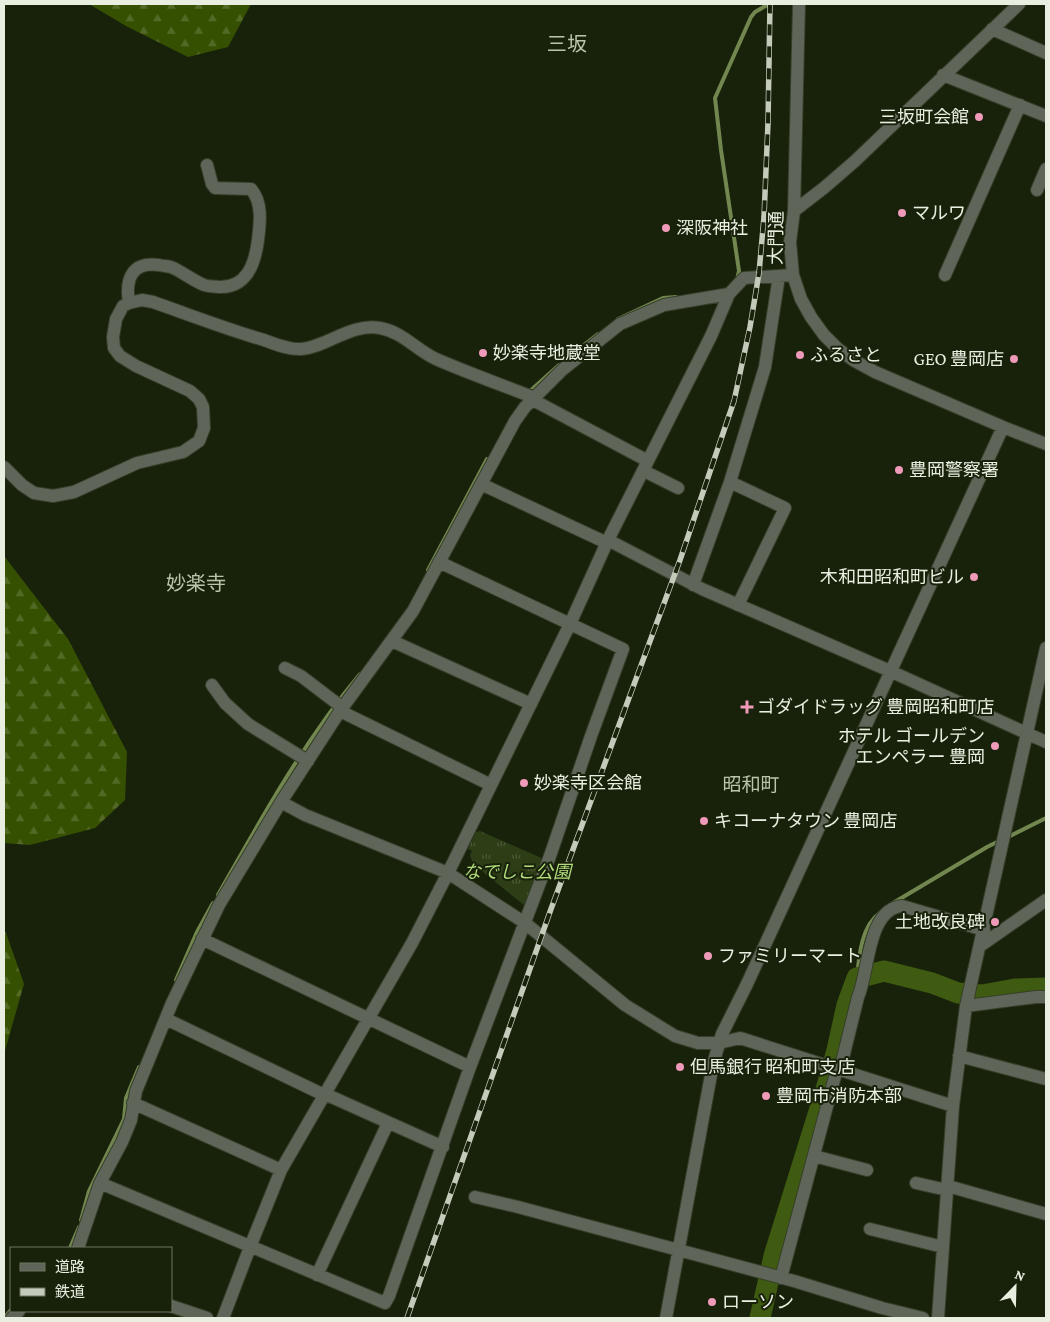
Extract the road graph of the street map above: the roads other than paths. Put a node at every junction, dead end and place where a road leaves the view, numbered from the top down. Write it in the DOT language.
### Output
graph roads {
  1 [pos="799,4"];
  2 [pos="1019,4"];
  3 [pos="992,30"];
  4 [pos="1046,53"];
  5 [pos="943,75"];
  6 [pos="1020,105"];
  7 [pos="1046,116"];
  8 [pos="207,165"];
  9 [pos="1046,169"];
  10 [pos="1037,190"];
  11 [pos="794,211"];
  12 [pos="793,275"];
  13 [pos="945,275"];
  14 [pos="778,276"];
  15 [pos="729,294"];
  16 [pos="129,303"];
  17 [pos="534,399"];
  18 [pos="1002,427"];
  19 [pos="1046,444"];
  20 [pos="646,466"];
  21 [pos="4,467"];
  22 [pos="730,482"];
  23 [pos="481,484"];
  24 [pos="678,488"];
  25 [pos="608,542"];
  26 [pos="439,562"];
  27 [pos="693,585"];
  28 [pos="738,605"];
  29 [pos="570,624"];
  30 [pos="392,640"];
  31 [pos="1046,651"];
  32 [pos="285,668"];
  33 [pos="890,671"];
  34 [pos="212,685"];
  35 [pos="531,704"];
  36 [pos="341,710"];
  37 [pos="1028,733"];
  38 [pos="1046,742"];
  39 [pos="308,761"];
  40 [pos="491,785"];
  41 [pos="281,802"];
  42 [pos="448,874"];
  43 [pos="1046,900"];
  44 [pos="525,923"];
  45 [pos="984,930"];
  46 [pos="202,939"];
  47 [pos="980,946"];
  48 [pos="1046,998"];
  49 [pos="966,1006"];
  50 [pos="166,1019"];
  51 [pos="369,1019"];
  52 [pos="719,1043"];
  53 [pos="959,1056"];
  54 [pos="470,1067"];
  55 [pos="839,1069"];
  56 [pos="1046,1079"];
  57 [pos="325,1095"];
  58 [pos="133,1103"];
  59 [pos="953,1106"];
  60 [pos="388,1123"];
  61 [pos="443,1147"];
  62 [pos="814,1156"];
  63 [pos="281,1170"];
  64 [pos="867,1170"];
  65 [pos="100,1183"];
  66 [pos="916,1183"];
  67 [pos="948,1188"];
  68 [pos="475,1197"];
  69 [pos="1046,1214"];
  70 [pos="870,1229"];
  71 [pos="78,1247"];
  72 [pos="250,1247"];
  73 [pos="943,1247"];
  74 [pos="679,1251"];
  75 [pos="317,1275"];
  76 [pos="781,1278"];
  77 [pos="172,1306"];
  78 [pos="207,1318"];
  79 [pos="223,1318"];
  80 [pos="666,1318"];
  81 [pos="924,1318"];
  82 [pos="938,1318"];
  1 -- 11 [label="street, 大門通"];
  2 -- 3 [label="street"];
  3 -- 4 [label="street"];
  3 -- 5 [label="street"];
  5 -- 6 [label="street"];
  5 -- 11 [label="street"];
  6 -- 7 [label="street"];
  6 -- 13 [label="street"];
  8 -- 16 [label="street"];
  9 -- 10 [label="street"];
  11 -- 12 [label="street, 大門通"];
  12 -- 14 [label="street"];
  12 -- 18 [label="street, 大門通"];
  14 -- 15 [label="street"];
  14 -- 22 [label="street"];
  15 -- 17 [label="street"];
  15 -- 20 [label="street"];
  16 -- 17 [label="street"];
  16 -- 21 [label="street"];
  17 -- 20 [label="street"];
  17 -- 23 [label="street"];
  18 -- 19 [label="street, 大門通"];
  18 -- 33 [label="street"];
  20 -- 24 [label="street"];
  20 -- 25 [label="street"];
  22 -- 27 [label="street"];
  22 -- 28 [label="street"];
  23 -- 25 [label="street"];
  23 -- 26 [label="street"];
  25 -- 27 [label="street"];
  25 -- 29 [label="street"];
  26 -- 29 [label="street"];
  26 -- 30 [label="street"];
  27 -- 28 [label="street"];
  28 -- 33 [label="street"];
  29 -- 35 [label="street"];
  29 -- 44 [label="street"];
  30 -- 35 [label="street"];
  30 -- 36 [label="street"];
  31 -- 37 [label="street"];
  32 -- 36 [label="street"];
  33 -- 37 [label="street"];
  33 -- 52 [label="street"];
  34 -- 39 [label="street"];
  35 -- 40 [label="street"];
  36 -- 39 [label="street"];
  36 -- 40 [label="street"];
  37 -- 38 [label="street"];
  37 -- 45 [label="street"];
  39 -- 41 [label="street"];
  40 -- 42 [label="street"];
  41 -- 42 [label="street"];
  41 -- 46 [label="street"];
  42 -- 44 [label="street"];
  42 -- 51 [label="street"];
  43 -- 47 [label="street"];
  44 -- 52 [label="street"];
  44 -- 54 [label="street"];
  45 -- 47 [label="street"];
  45 -- 55 [label="street"];
  46 -- 50 [label="street"];
  46 -- 51 [label="street"];
  47 -- 49 [label="street"];
  48 -- 49 [label="street"];
  49 -- 53 [label="street"];
  50 -- 57 [label="street"];
  50 -- 58 [label="street"];
  51 -- 54 [label="street"];
  51 -- 57 [label="street"];
  52 -- 55 [label="street"];
  52 -- 74 [label="street"];
  53 -- 56 [label="street"];
  53 -- 59 [label="street"];
  54 -- 61 [label="street"];
  55 -- 59 [label="street"];
  55 -- 62 [label="street"];
  57 -- 60 [label="street"];
  57 -- 63 [label="street"];
  58 -- 63 [label="street"];
  58 -- 65 [label="street"];
  59 -- 67 [label="street"];
  60 -- 61 [label="street"];
  60 -- 75 [label="street"];
  61 -- 75 [label="street"];
  62 -- 64 [label="street"];
  62 -- 76 [label="street"];
  63 -- 72 [label="street"];
  65 -- 71 [label="street"];
  65 -- 72 [label="street"];
  66 -- 67 [label="street"];
  67 -- 69 [label="street"];
  67 -- 73 [label="street"];
  68 -- 74 [label="street"];
  70 -- 73 [label="street"];
  72 -- 75 [label="street"];
  72 -- 79 [label="street"];
  73 -- 82 [label="street"];
  74 -- 76 [label="street"];
  74 -- 80 [label="street"];
  76 -- 81 [label="street"];
  77 -- 78 [label="street"];
}
